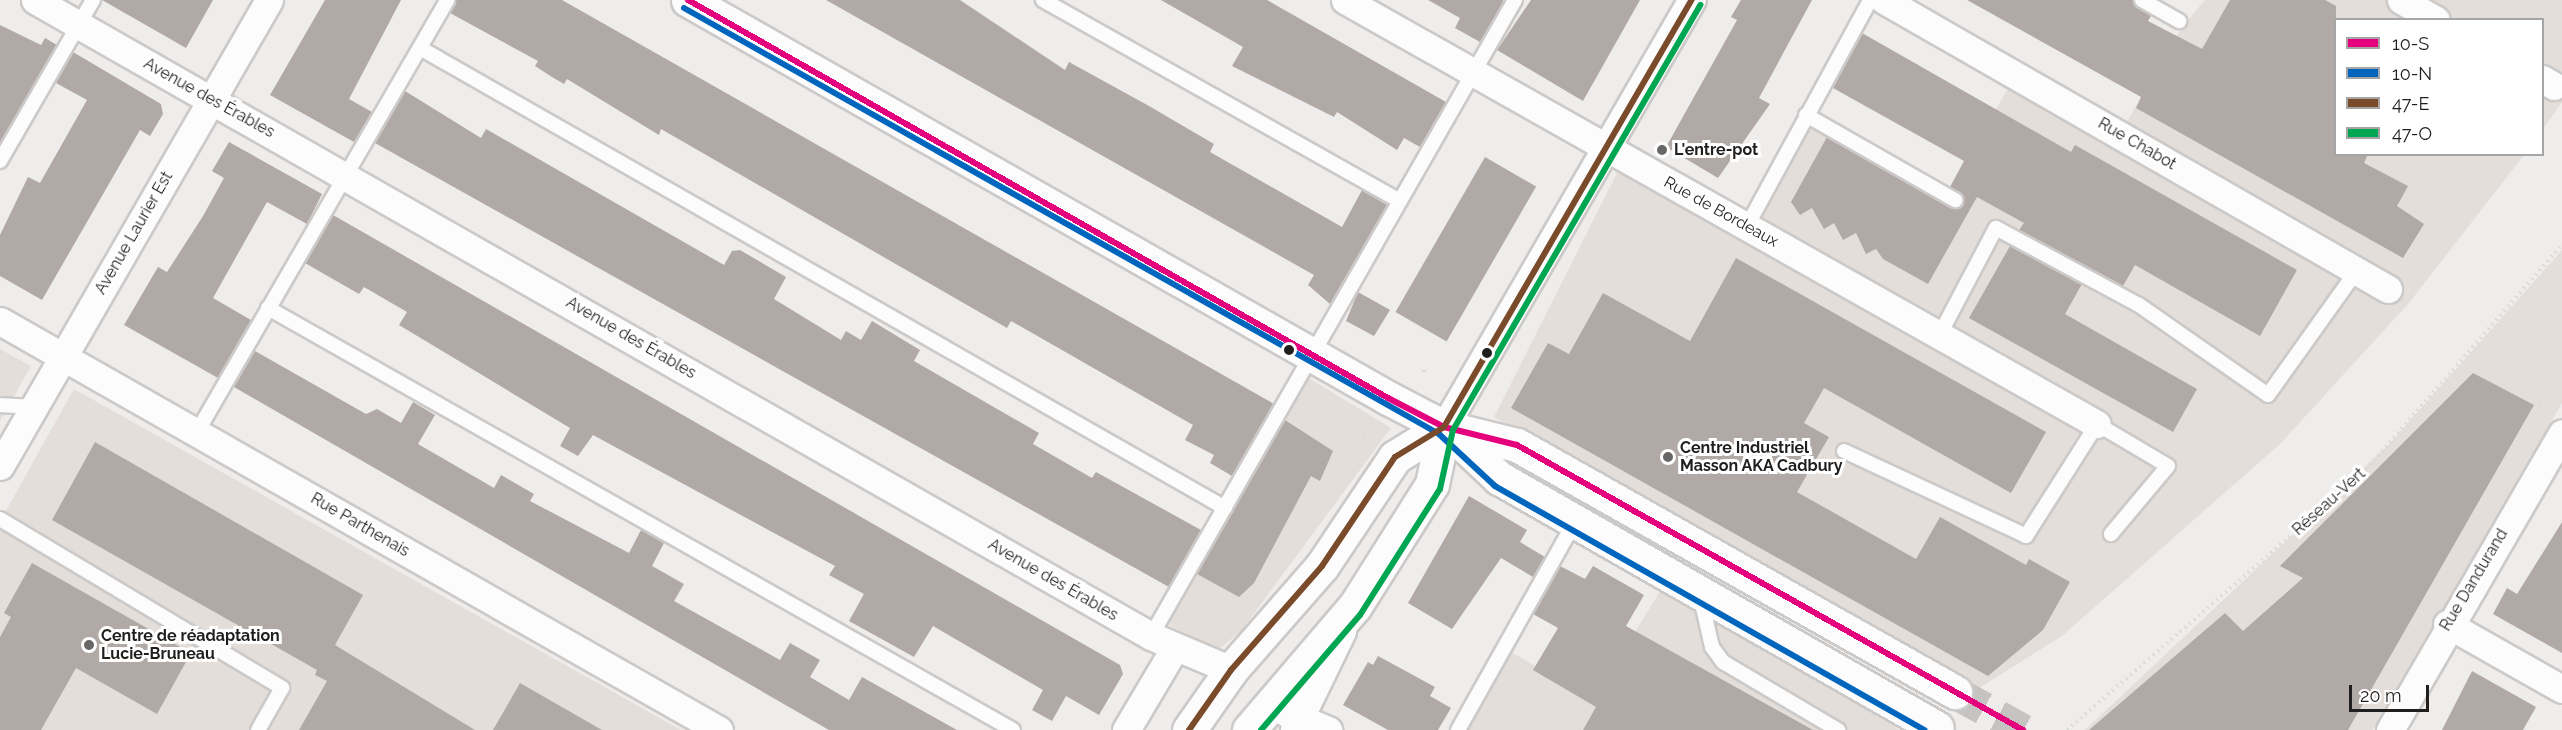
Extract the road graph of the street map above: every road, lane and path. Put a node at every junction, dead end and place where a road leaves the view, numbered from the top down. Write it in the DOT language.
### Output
graph roads {
  1 [pos="35,0"];
  2 [pos="93,0"];
  3 [pos="269,0"];
  4 [pos="447,0"];
  5 [pos="688,0"];
  6 [pos="1043,0"];
  7 [pos="1345,0"];
  8 [pos="1515,0"];
  9 [pos="1692,0"];
  10 [pos="1870,0"];
  11 [pos="1884,0"];
  12 [pos="2142,0"];
  13 [pos="2402,0"];
  14 [pos="2433,18"];
  15 [pos="2179,21"];
  16 [pos="79,25"];
  17 [pos="420,48"];
  18 [pos="1474,74"];
  19 [pos="211,99"];
  20 [pos="1806,115"];
  21 [pos="1605,147"];
  22 [pos="0,161"];
  23 [pos="347,176"];
  24 [pos="1955,200"];
  25 [pos="1399,201"];
  26 [pos="1747,226"];
  27 [pos="2562,245"];
  28 [pos="2358,269"];
  29 [pos="2388,288"];
  30 [pos="268,308"];
  31 [pos="0,321"];
  32 [pos="1940,334"];
  33 [pos="1316,355"];
  34 [pos="63,356"];
  35 [pos="0,405"];
  36 [pos="34,407"];
  37 [pos="2097,424"];
  38 [pos="1444,427"];
  39 [pos="197,432"];
  40 [pos="2562,433"];
  41 [pos="1844,451"];
  42 [pos="0,466"];
  43 [pos="1225,508"];
  44 [pos="0,519"];
  45 [pos="1574,523"];
  46 [pos="2110,534"];
  47 [pos="1700,594"];
  48 [pos="1353,609"];
  49 [pos="2447,624"];
  50 [pos="1151,636"];
  51 [pos="1174,649"];
  52 [pos="1231,670"];
  53 [pos="2562,688"];
  54 [pos="1955,692"];
  55 [pos="1257,719"];
  56 [pos="1298,723"];
  57 [pos="1937,728"];
  58 [pos="258,730"];
  59 [pos="719,730"];
  60 [pos="1013,730"];
  61 [pos="1126,730"];
  62 [pos="1189,730"];
  63 [pos="1328,730"];
  64 [pos="1458,730"];
  65 [pos="1839,730"];
  66 [pos="2067,730"];
  67 [pos="2390,730"];
  1 -- 16 [label="street, Avenue des Érables"];
  2 -- 16 [label="lane"];
  3 -- 19 [label="street, Avenue Laurier Est"];
  4 -- 17 [label="lane"];
  5 -- 33 [label="main road"];
  6 -- 25 [label="lane"];
  7 -- 18 [label="street, Rue de Bordeaux"];
  8 -- 18 [label="lane"];
  9 -- 21 [label="street"];
  10 -- 20 [label="lane"];
  11 -- 28 [label="street, Rue Chabot"];
  12 -- 15 [label="lane"];
  13 -- 14 [label="street"];
  16 -- 19 [label="street, Avenue des Érables"];
  16 -- 22 [label="lane"];
  17 -- 23 [label="lane"];
  17 -- 43 [label="lane"];
  18 -- 21 [label="street, Rue de Bordeaux"];
  18 -- 25 [label="lane"];
  19 -- 23 [label="street, Avenue des Érables"];
  19 -- 34 [label="street, Avenue Laurier Est"];
  20 -- 24 [label="lane"];
  20 -- 26 [label="lane"];
  21 -- 26 [label="street, Rue de Bordeaux"];
  21 -- 38 [label="street"];
  23 -- 30 [label="lane"];
  23 -- 50 [label="street, Avenue des Érables"];
  25 -- 33 [label="lane"];
  26 -- 32 [label="street, Rue de Bordeaux"];
  27 -- 66 [label="path, Réseau-Vert"];
  28 -- 29 [label="street, Rue Chabot"];
  28 -- 32 [label="lane"];
  30 -- 39 [label="lane"];
  30 -- 60 [label="lane"];
  31 -- 34 [label="street, Rue Parthenais"];
  32 -- 37 [label="street, Rue de Bordeaux"];
  33 -- 38 [label="main road"];
  33 -- 43 [label="lane"];
  34 -- 36 [label="street, Avenue Laurier Est"];
  34 -- 39 [label="street, Rue Parthenais"];
  35 -- 36 [label="lane"];
  36 -- 42 [label="street, Avenue Laurier Est"];
  37 -- 41 [label="lane"];
  37 -- 46 [label="lane"];
  38 -- 45 [label="main road"];
  38 -- 48 [label="main road"];
  38 -- 52 [label="main road"];
  38 -- 54 [label="main road"];
  39 -- 59 [label="street, Rue Parthenais"];
  40 -- 49 [label="street, Rue Dandurand"];
  43 -- 50 [label="lane"];
  44 -- 58 [label="lane"];
  45 -- 47 [label="main road"];
  45 -- 64 [label="lane"];
  47 -- 57 [label="main road"];
  47 -- 65 [label="lane"];
  48 -- 55 [label="main road"];
  48 -- 56 [label="street"];
  49 -- 53 [label="street"];
  49 -- 67 [label="street, Rue Dandurand"];
  50 -- 51 [label="street, Avenue des Érables"];
  51 -- 52 [label="street, Avenue des Érables"];
  51 -- 61 [label="street"];
  52 -- 62 [label="main road"];
  55 -- 56 [label="street"];
  56 -- 63 [label="street"];
}
